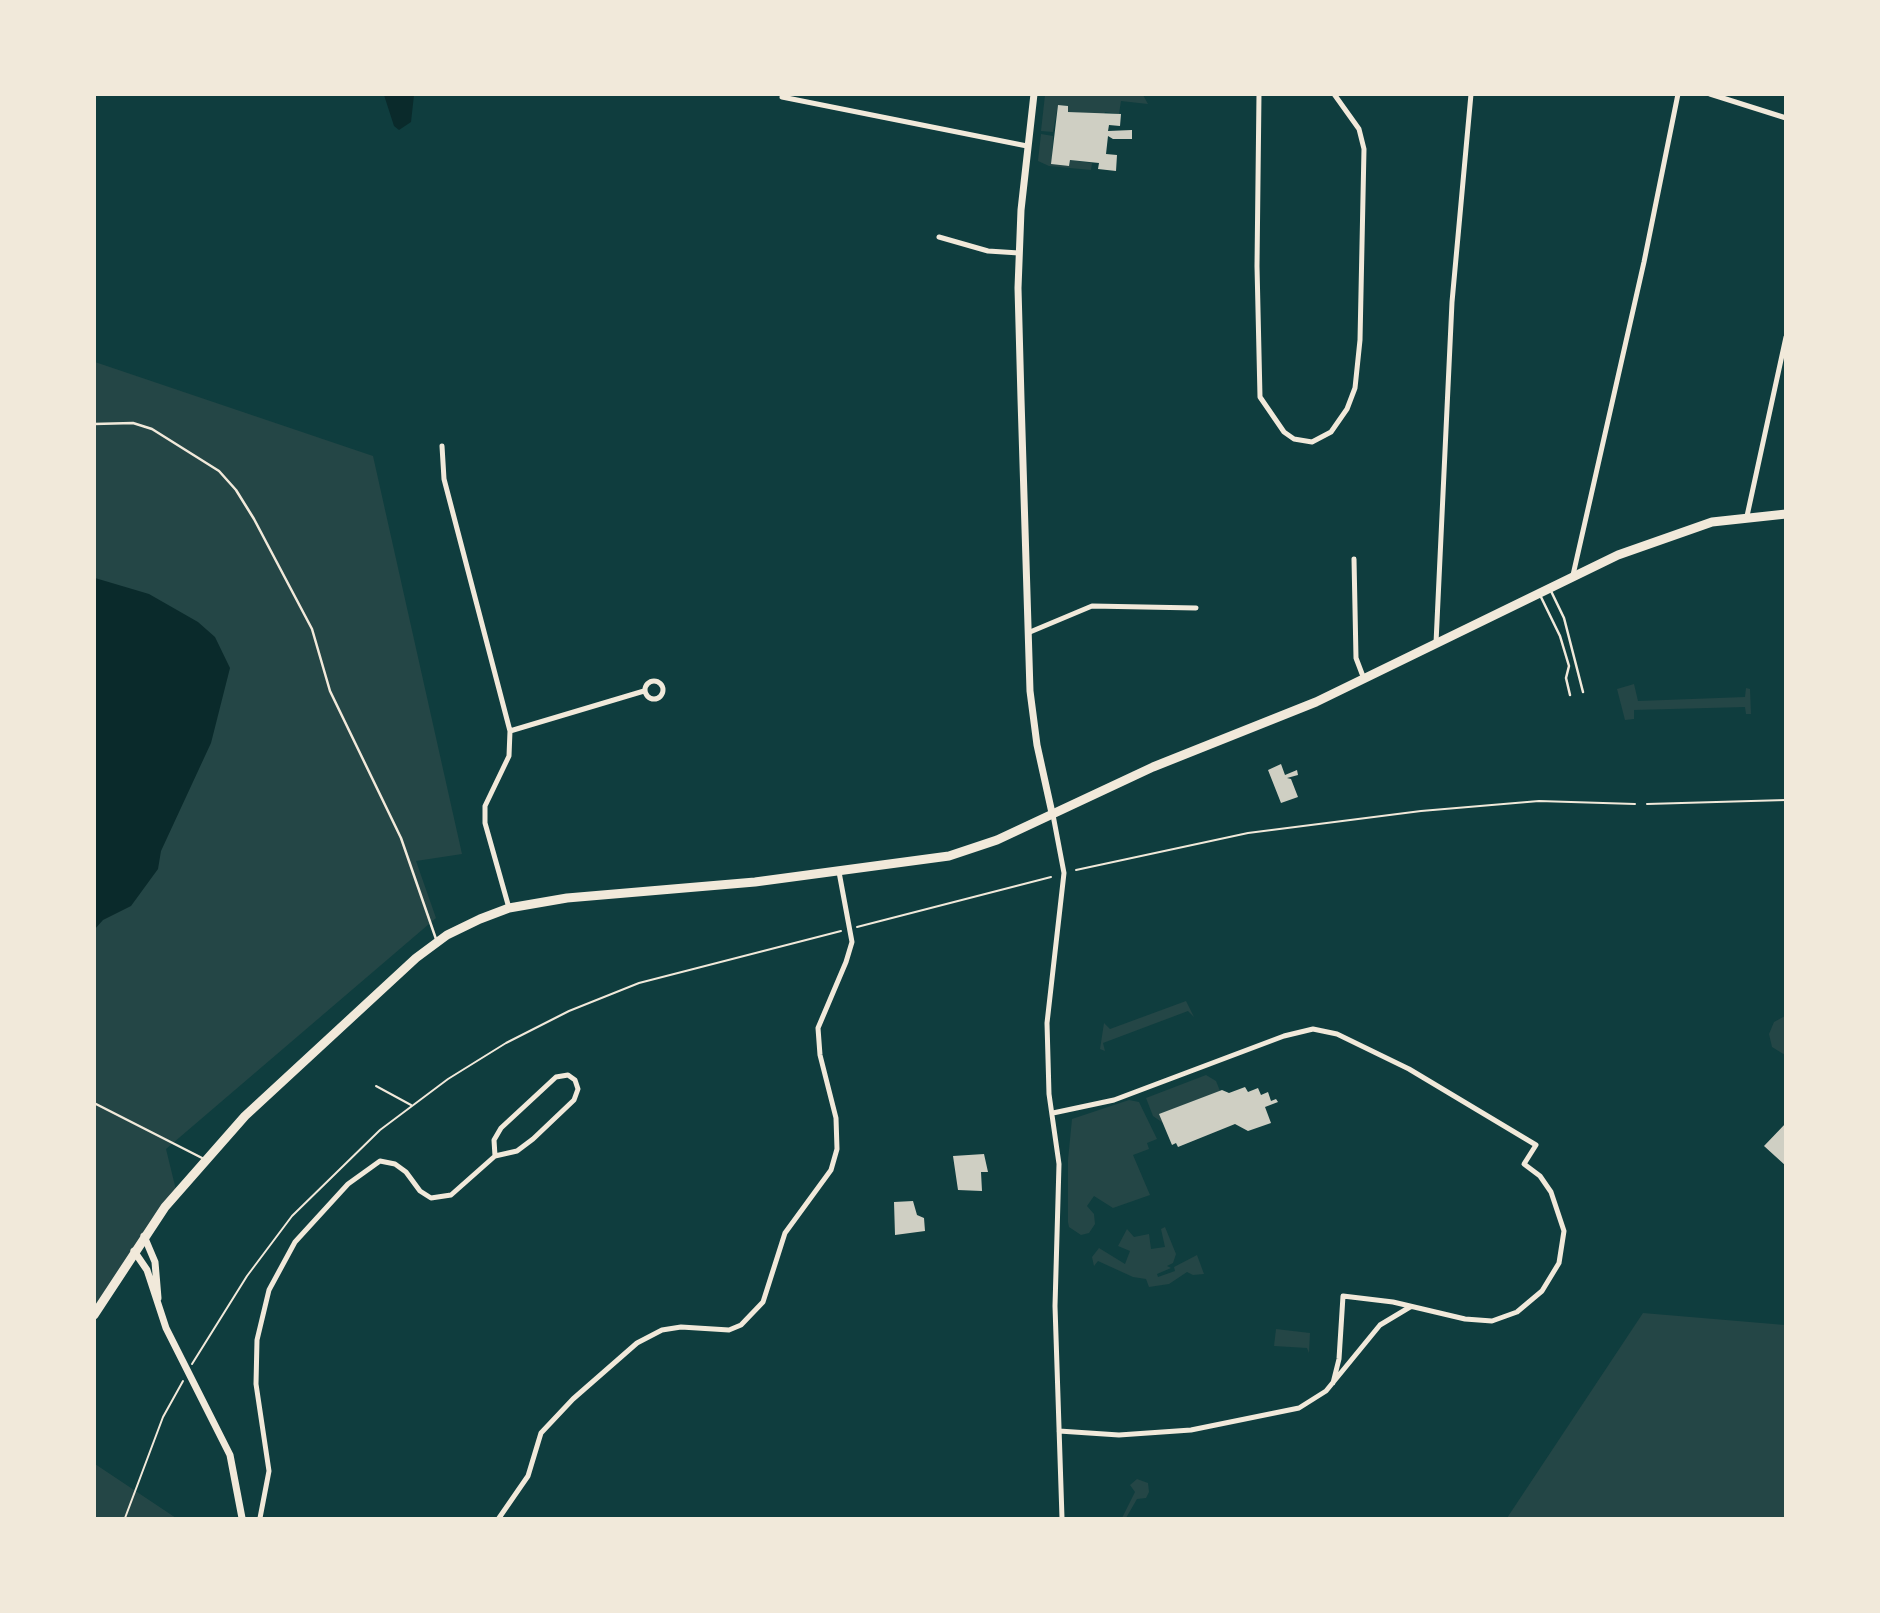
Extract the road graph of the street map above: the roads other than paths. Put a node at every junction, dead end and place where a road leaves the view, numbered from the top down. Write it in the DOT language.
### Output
graph roads {
  1 [pos="1034,94"];
  2 [pos="1259,94"];
  3 [pos="1334,94"];
  4 [pos="1471,94"];
  5 [pos="1678,94"];
  6 [pos="1710,94"];
  7 [pos="782,97"];
  8 [pos="1786,118"];
  9 [pos="1027,146"];
  10 [pos="939,237"];
  11 [pos="1019,253"];
  12 [pos="1786,337"];
  13 [pos="94,425"];
  14 [pos="442,446"];
  15 [pos="1786,514"];
  16 [pos="1747,516"];
  17 [pos="1354,559"];
  18 [pos="1573,575"];
  19 [pos="1549,587"];
  20 [pos="1539,592"];
  21 [pos="1196,608"];
  22 [pos="1030,632"];
  23 [pos="1436,643"];
  24 [pos="1364,679"];
  25 [pos="644,691"];
  26 [pos="1583,692"];
  27 [pos="1570,695"];
  28 [pos="510,731"];
  29 [pos="1052,813"];
  30 [pos="839,872"];
  31 [pos="509,908"];
  32 [pos="437,942"];
  33 [pos="94,1104"];
  34 [pos="1053,1113"];
  35 [pos="495,1156"];
  36 [pos="204,1159"];
  37 [pos="144,1236"];
  38 [pos="134,1251"];
  39 [pos="158,1305"];
  40 [pos="1410,1307"];
  41 [pos="94,1315"];
  42 [pos="1333,1383"];
  43 [pos="1059,1431"];
  44 [pos="242,1518"];
  45 [pos="260,1518"];
  46 [pos="499,1518"];
  47 [pos="1062,1518"];
  1 -- 9 [label="main road"];
  2 -- 3 [label="street"];
  4 -- 23 [label="street"];
  5 -- 18 [label="street"];
  6 -- 8 [label="street"];
  7 -- 9 [label="street"];
  9 -- 11 [label="main road"];
  10 -- 11 [label="street"];
  11 -- 22 [label="main road"];
  12 -- 16 [label="street"];
  13 -- 32 [label="lane"];
  14 -- 28 [label="street"];
  15 -- 16 [label="highway"];
  16 -- 18 [label="highway"];
  17 -- 24 [label="street"];
  18 -- 19 [label="highway"];
  19 -- 20 [label="highway"];
  19 -- 26 [label="lane"];
  20 -- 23 [label="highway"];
  20 -- 27 [label="lane"];
  21 -- 22 [label="street"];
  22 -- 29 [label="main road"];
  23 -- 24 [label="highway"];
  24 -- 29 [label="highway"];
  25 -- 28 [label="street"];
  28 -- 31 [label="street"];
  29 -- 30 [label="highway"];
  29 -- 34 [label="street"];
  30 -- 31 [label="highway"];
  30 -- 46 [label="street"];
  31 -- 32 [label="highway"];
  32 -- 36 [label="highway"];
  33 -- 36 [label="lane"];
  34 -- 40 [label="street"];
  34 -- 43 [label="street"];
  35 -- 35 [label="street"];
  35 -- 45 [label="street"];
  36 -- 37 [label="highway"];
  37 -- 38 [label="highway"];
  37 -- 39 [label="main road"];
  38 -- 39 [label="main road"];
  38 -- 41 [label="highway"];
  39 -- 44 [label="main road"];
  40 -- 42 [label="street"];
  40 -- 42 [label="street"];
  42 -- 43 [label="street"];
  43 -- 47 [label="street"];
}
